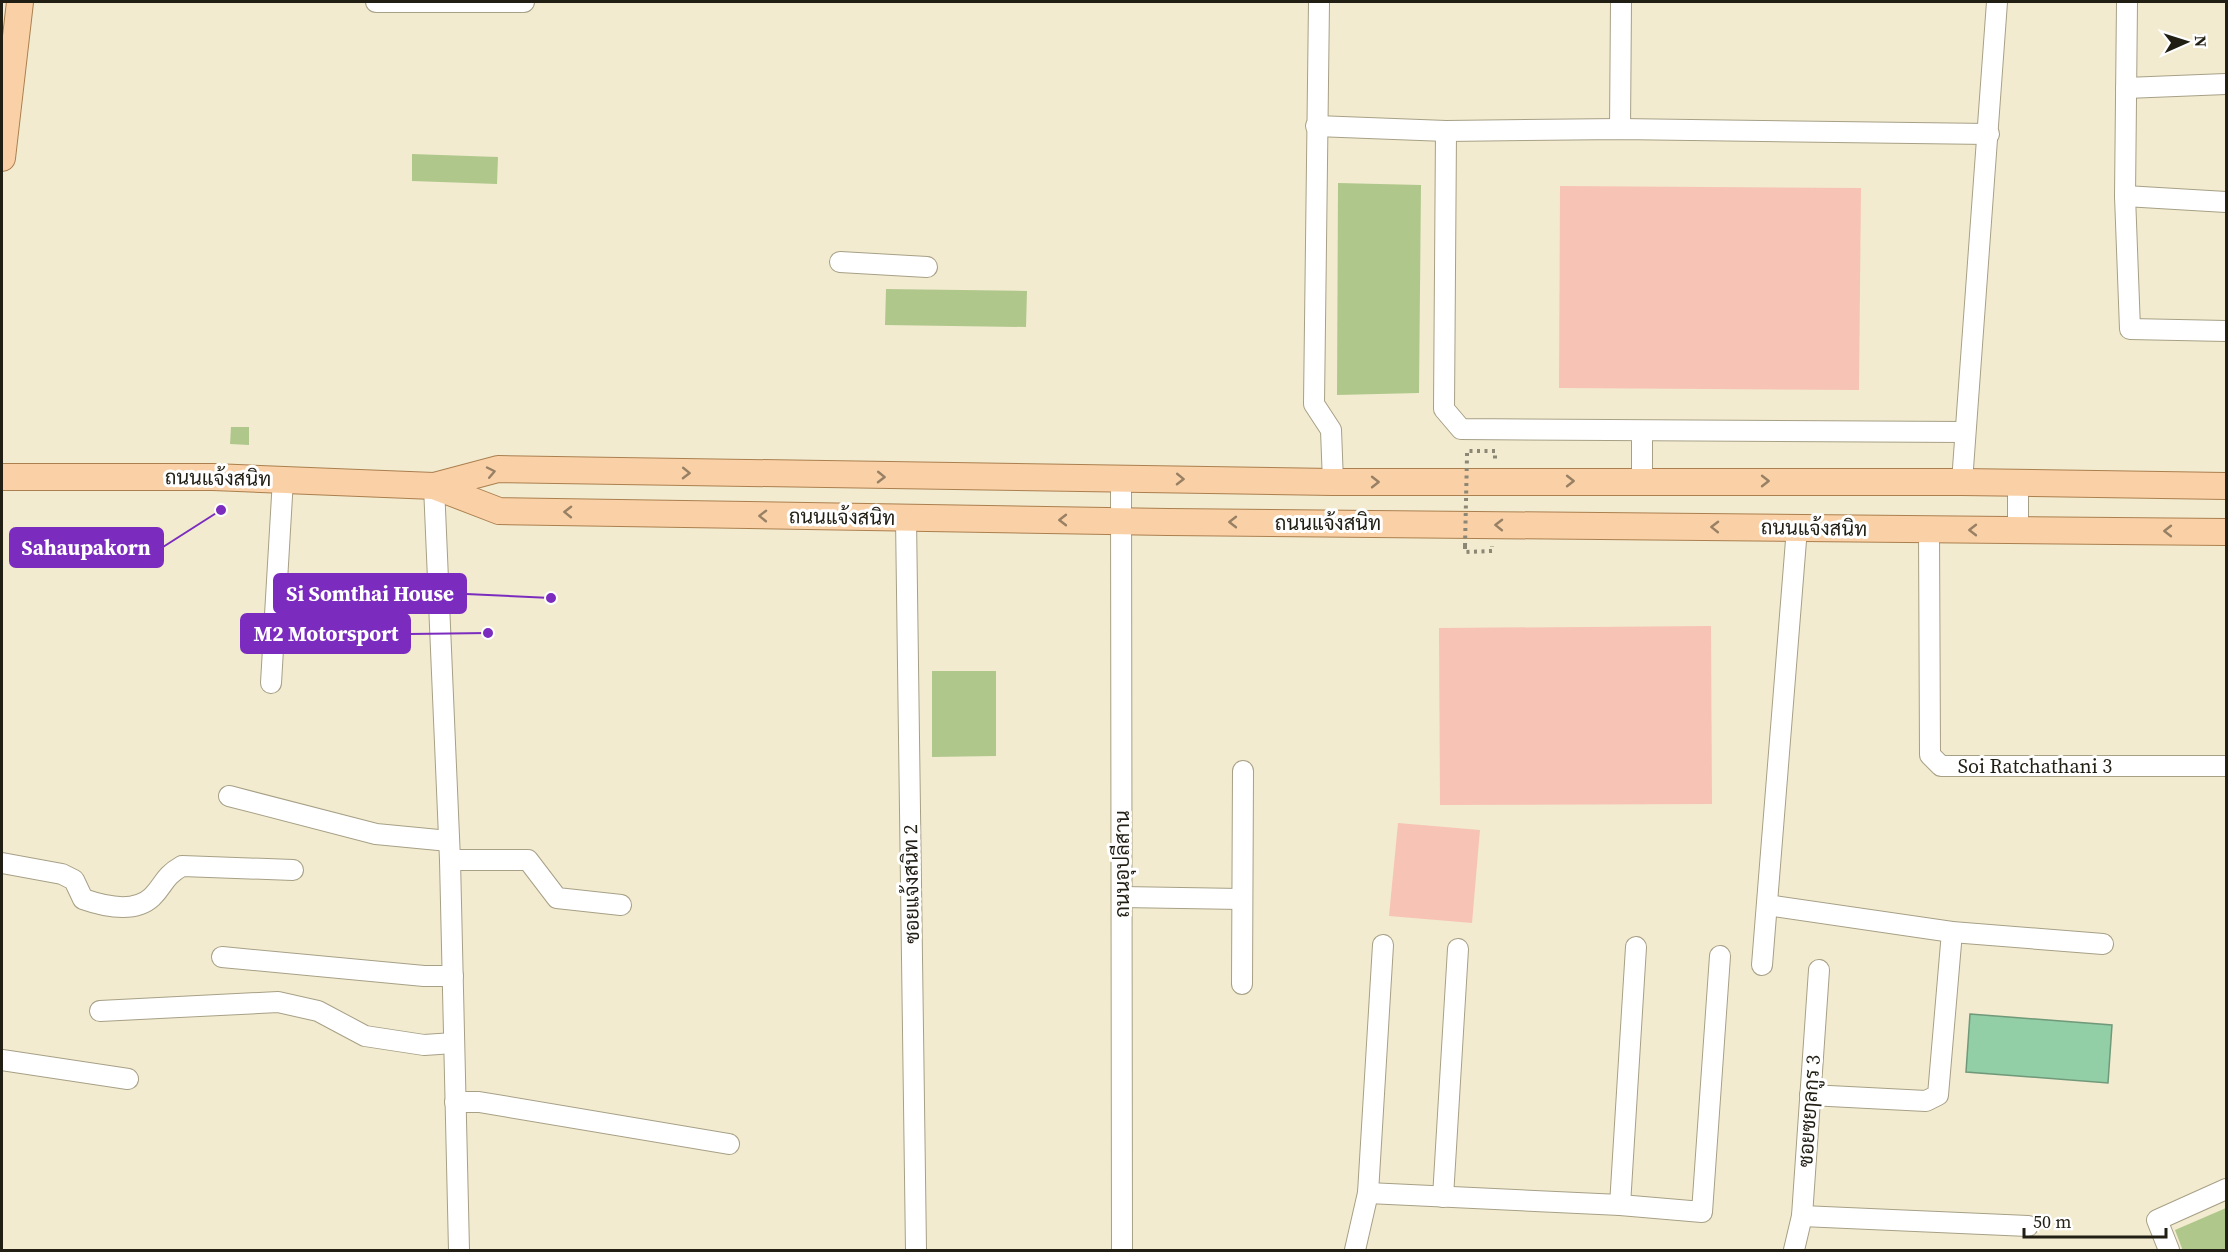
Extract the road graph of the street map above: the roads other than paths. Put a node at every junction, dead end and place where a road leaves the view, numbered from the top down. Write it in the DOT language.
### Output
graph roads {
  1 [pos="376,2"];
  2 [pos="407,2"];
  3 [pos="524,2"];
  4 [pos="1319,2"];
  5 [pos="1621,2"];
  6 [pos="1997,2"];
  7 [pos="2127,2"];
  8 [pos="14,7"];
  9 [pos="2226,84"];
  10 [pos="2126,88"];
  11 [pos="1316,126"];
  12 [pos="1620,129"];
  13 [pos="1446,131"];
  14 [pos="1989,134"];
  15 [pos="2,158"];
  16 [pos="2125,196"];
  17 [pos="2226,202"];
  18 [pos="840,262"];
  19 [pos="927,267"];
  20 [pos="2226,331"];
  21 [pos="1642,431"];
  22 [pos="1964,432"];
  23 [pos="2,477"];
  24 [pos="1121,477"];
  25 [pos="283,479"];
  26 [pos="1642,481"];
  27 [pos="1333,482"];
  28 [pos="1962,482"];
  29 [pos="2018,483"];
  30 [pos="435,486"];
  31 [pos="2226,486"];
  32 [pos="906,518"];
  33 [pos="1122,521"];
  34 [pos="1797,528"];
  35 [pos="1929,530"];
  36 [pos="2018,530"];
  37 [pos="2226,532"];
  38 [pos="271,683"];
  39 [pos="2226,766"];
  40 [pos="1243,771"];
  41 [pos="229,796"];
  42 [pos="449,850"];
  43 [pos="2,863"];
  44 [pos="293,870"];
  45 [pos="1122,897"];
  46 [pos="1241,899"];
  47 [pos="621,905"];
  48 [pos="1767,905"];
  49 [pos="1952,932"];
  50 [pos="2103,944"];
  51 [pos="1383,945"];
  52 [pos="1636,947"];
  53 [pos="1458,949"];
  54 [pos="1720,956"];
  55 [pos="222,957"];
  56 [pos="1762,965"];
  57 [pos="1819,970"];
  58 [pos="453,976"];
  59 [pos="1242,984"];
  60 [pos="100,1011"];
  61 [pos="454,1043"];
  62 [pos="2,1060"];
  63 [pos="128,1079"];
  64 [pos="1810,1095"];
  65 [pos="455,1102"];
  66 [pos="729,1144"];
  67 [pos="2226,1189"];
  68 [pos="1368,1193"];
  69 [pos="1443,1197"];
  70 [pos="1620,1205"];
  71 [pos="1802,1216"];
  72 [pos="2028,1226"];
  73 [pos="459,1251"];
  74 [pos="916,1251"];
  75 [pos="1122,1251"];
  76 [pos="1355,1251"];
  77 [pos="1794,1251"];
  78 [pos="2169,1251"];
  1 -- 2 [label="street"];
  2 -- 3 [label="street"];
  4 -- 11 [label="street"];
  5 -- 12 [label="street"];
  6 -- 14 [label="street"];
  7 -- 10 [label="street"];
  8 -- 15 [label="main road"];
  9 -- 10 [label="street"];
  10 -- 16 [label="street"];
  11 -- 13 [label="street"];
  11 -- 27 [label="street"];
  12 -- 13 [label="street"];
  12 -- 14 [label="street"];
  13 -- 21 [label="street"];
  14 -- 22 [label="street"];
  16 -- 17 [label="street"];
  16 -- 20 [label="street"];
  18 -- 19 [label="street"];
  21 -- 22 [label="street"];
  21 -- 26 [label="street"];
  22 -- 28 [label="street"];
  23 -- 25 [label="main road, ถนนแจ้งสนิท"];
  24 -- 27 [label="main road, ถนนแจ้งสนิท, one-way"];
  30 -- 24 [label="main road, ถนนแจ้งสนิท, one-way"];
  24 -- 33 [label="street, ถนนอุปลีสาน"];
  25 -- 30 [label="main road, ถนนแจ้งสนิท"];
  25 -- 38 [label="street"];
  27 -- 26 [label="main road, ถนนแจ้งสนิท, one-way"];
  26 -- 28 [label="main road, ถนนแจ้งสนิท, one-way"];
  28 -- 29 [label="main road, ถนนแจ้งสนิท"];
  29 -- 31 [label="main road, ถนนแจ้งสนิท"];
  29 -- 36 [label="street"];
  32 -- 30 [label="main road, ถนนแจ้งสนิท, one-way"];
  30 -- 42 [label="street"];
  33 -- 32 [label="main road, ถนนแจ้งสนิท, one-way"];
  32 -- 74 [label="street, ซอยแจ้งสนิท 2"];
  34 -- 33 [label="main road, ถนนแจ้งสนิท, one-way"];
  33 -- 45 [label="street, ถนนอุปลีสาน"];
  34 -- 35 [label="main road, ถนนแจ้งสนิท"];
  34 -- 48 [label="street"];
  36 -- 35 [label="main road, ถนนแจ้งสนิท, one-way"];
  35 -- 39 [label="street, Soi Ratchathani 3"];
  37 -- 36 [label="main road, ถนนแจ้งสนิท, one-way"];
  40 -- 46 [label="street"];
  41 -- 42 [label="street"];
  42 -- 47 [label="street"];
  42 -- 58 [label="street"];
  43 -- 44 [label="street"];
  45 -- 46 [label="street"];
  45 -- 75 [label="street, ถนนอุปลีสาน"];
  46 -- 59 [label="street"];
  48 -- 49 [label="street"];
  48 -- 56 [label="street"];
  49 -- 50 [label="street"];
  49 -- 64 [label="street"];
  51 -- 68 [label="street"];
  52 -- 70 [label="street"];
  53 -- 69 [label="street"];
  54 -- 70 [label="street"];
  55 -- 58 [label="street"];
  57 -- 64 [label="street, ซอยซยๅลกูร 3"];
  58 -- 61 [label="street"];
  60 -- 61 [label="street"];
  61 -- 65 [label="street"];
  62 -- 63 [label="street"];
  64 -- 71 [label="street, ซอยซยๅลกูร 3"];
  65 -- 66 [label="street"];
  65 -- 73 [label="street"];
  67 -- 78 [label="street"];
  68 -- 69 [label="street"];
  68 -- 76 [label="street"];
  69 -- 70 [label="street"];
  71 -- 72 [label="street"];
  71 -- 77 [label="street, ซอยซยๅลกูร 3"];
}
